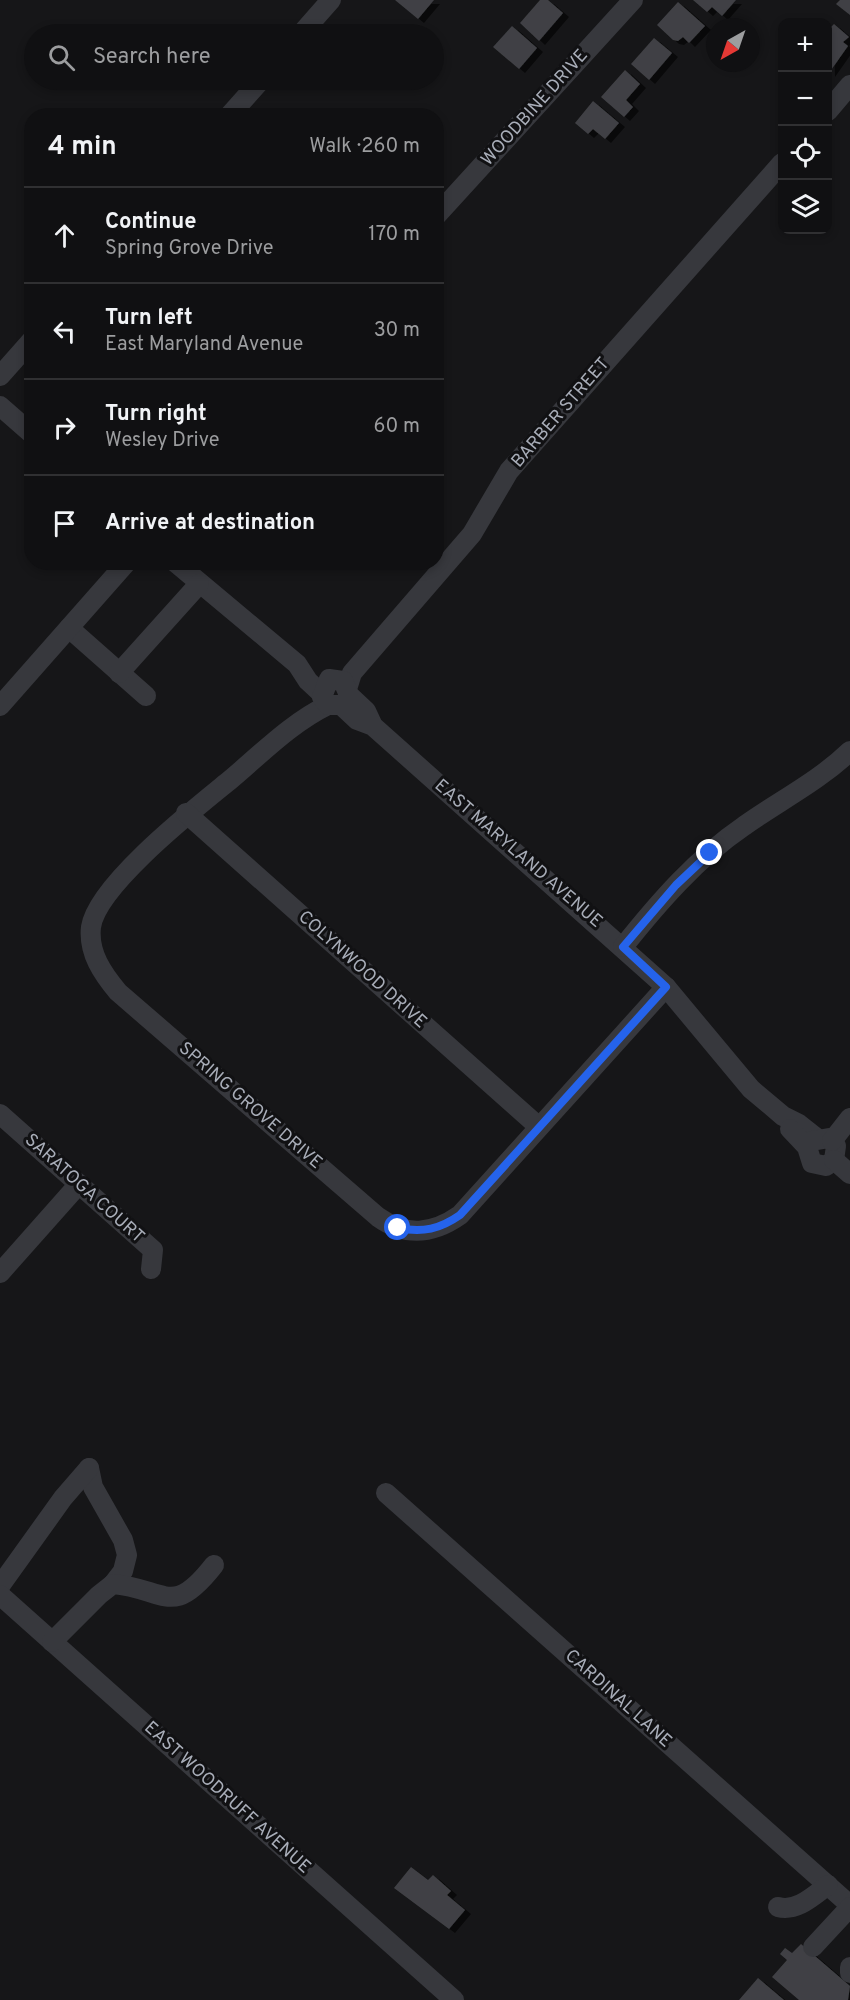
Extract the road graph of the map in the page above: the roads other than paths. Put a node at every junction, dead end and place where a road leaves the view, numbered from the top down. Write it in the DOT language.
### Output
graph roads {
  1 [pos="332,0"];
  2 [pos="633,0"];
  3 [pos="310,24"];
  4 [pos="850,85"];
  5 [pos="252,90"];
  6 [pos="832,106"];
  7 [pos="236,108"];
  8 [pos="778,169"];
  9 [pos="444,207"];
  10 [pos="24,349"];
  11 [pos="0,376"];
  12 [pos="0,406"];
  13 [pos="24,427"];
  14 [pos="444,566"];
  15 [pos="121,570"];
  16 [pos="184,570"];
  17 [pos="441,570"];
  18 [pos="199,584"];
  19 [pos="69,628"];
  20 [pos="119,673"];
  21 [pos="335,692"];
  22 [pos="146,696"];
  23 [pos="0,706"];
  24 [pos="850,751"];
  25 [pos="186,813"];
  26 [pos="623,947"];
  27 [pos="666,987"];
  28 [pos="0,1114"];
  29 [pos="850,1118"];
  30 [pos="538,1126"];
  31 [pos="819,1142"];
  32 [pos="850,1174"];
  33 [pos="79,1184"];
  34 [pos="151,1269"];
  35 [pos="0,1273"];
  36 [pos="386,1493"];
  37 [pos="214,1565"];
  38 [pos="113,1584"];
  39 [pos="0,1586"];
  40 [pos="0,1595"];
  41 [pos="52,1642"];
  42 [pos="828,1885"];
  43 [pos="850,1906"];
  44 [pos="778,1908"];
  45 [pos="813,1947"];
  46 [pos="850,1967"];
  47 [pos="850,1973"];
  48 [pos="454,2000"];
  1 -- 3 [label="street"];
  2 -- 9 [label="street, WOODBINE DRIVE"];
  4 -- 6 [label="street"];
  5 -- 7 [label="street"];
  8 -- 14 [label="street, BARBER STREET"];
  10 -- 11 [label="street"];
  12 -- 13 [label="street"];
  15 -- 19 [label="street"];
  16 -- 18 [label="street, EAST MARYLAND AVENUE"];
  17 -- 21 [label="street, BARBER STREET"];
  18 -- 20 [label="street"];
  18 -- 21 [label="street, EAST MARYLAND AVENUE"];
  19 -- 20 [label="street"];
  19 -- 23 [label="street"];
  20 -- 22 [label="street"];
  21 -- 25 [label="street, SPRING GROVE DRIVE"];
  21 -- 26 [label="street, EAST MARYLAND AVENUE"];
  24 -- 26 [label="street"];
  25 -- 30 [label="street, COLYNWOOD DRIVE"];
  25 -- 30 [label="street, SPRING GROVE DRIVE"];
  26 -- 27 [label="street, EAST MARYLAND AVENUE"];
  27 -- 30 [label="street, SPRING GROVE DRIVE"];
  27 -- 31 [label="street, EAST MARYLAND AVENUE"];
  28 -- 33 [label="street, SARATOGA COURT"];
  29 -- 31 [label="street"];
  31 -- 32 [label="street"];
  33 -- 34 [label="street, SARATOGA COURT"];
  33 -- 35 [label="street"];
  36 -- 42 [label="street, CARDINAL LANE"];
  37 -- 38 [label="street"];
  38 -- 39 [label="street"];
  38 -- 41 [label="street"];
  40 -- 41 [label="street, EAST WOODRUFF AVENUE"];
  41 -- 48 [label="street, EAST WOODRUFF AVENUE"];
  42 -- 43 [label="street, CARDINAL LANE"];
  42 -- 44 [label="street"];
  43 -- 45 [label="street"];
  46 -- 47 [label="street"];
}
